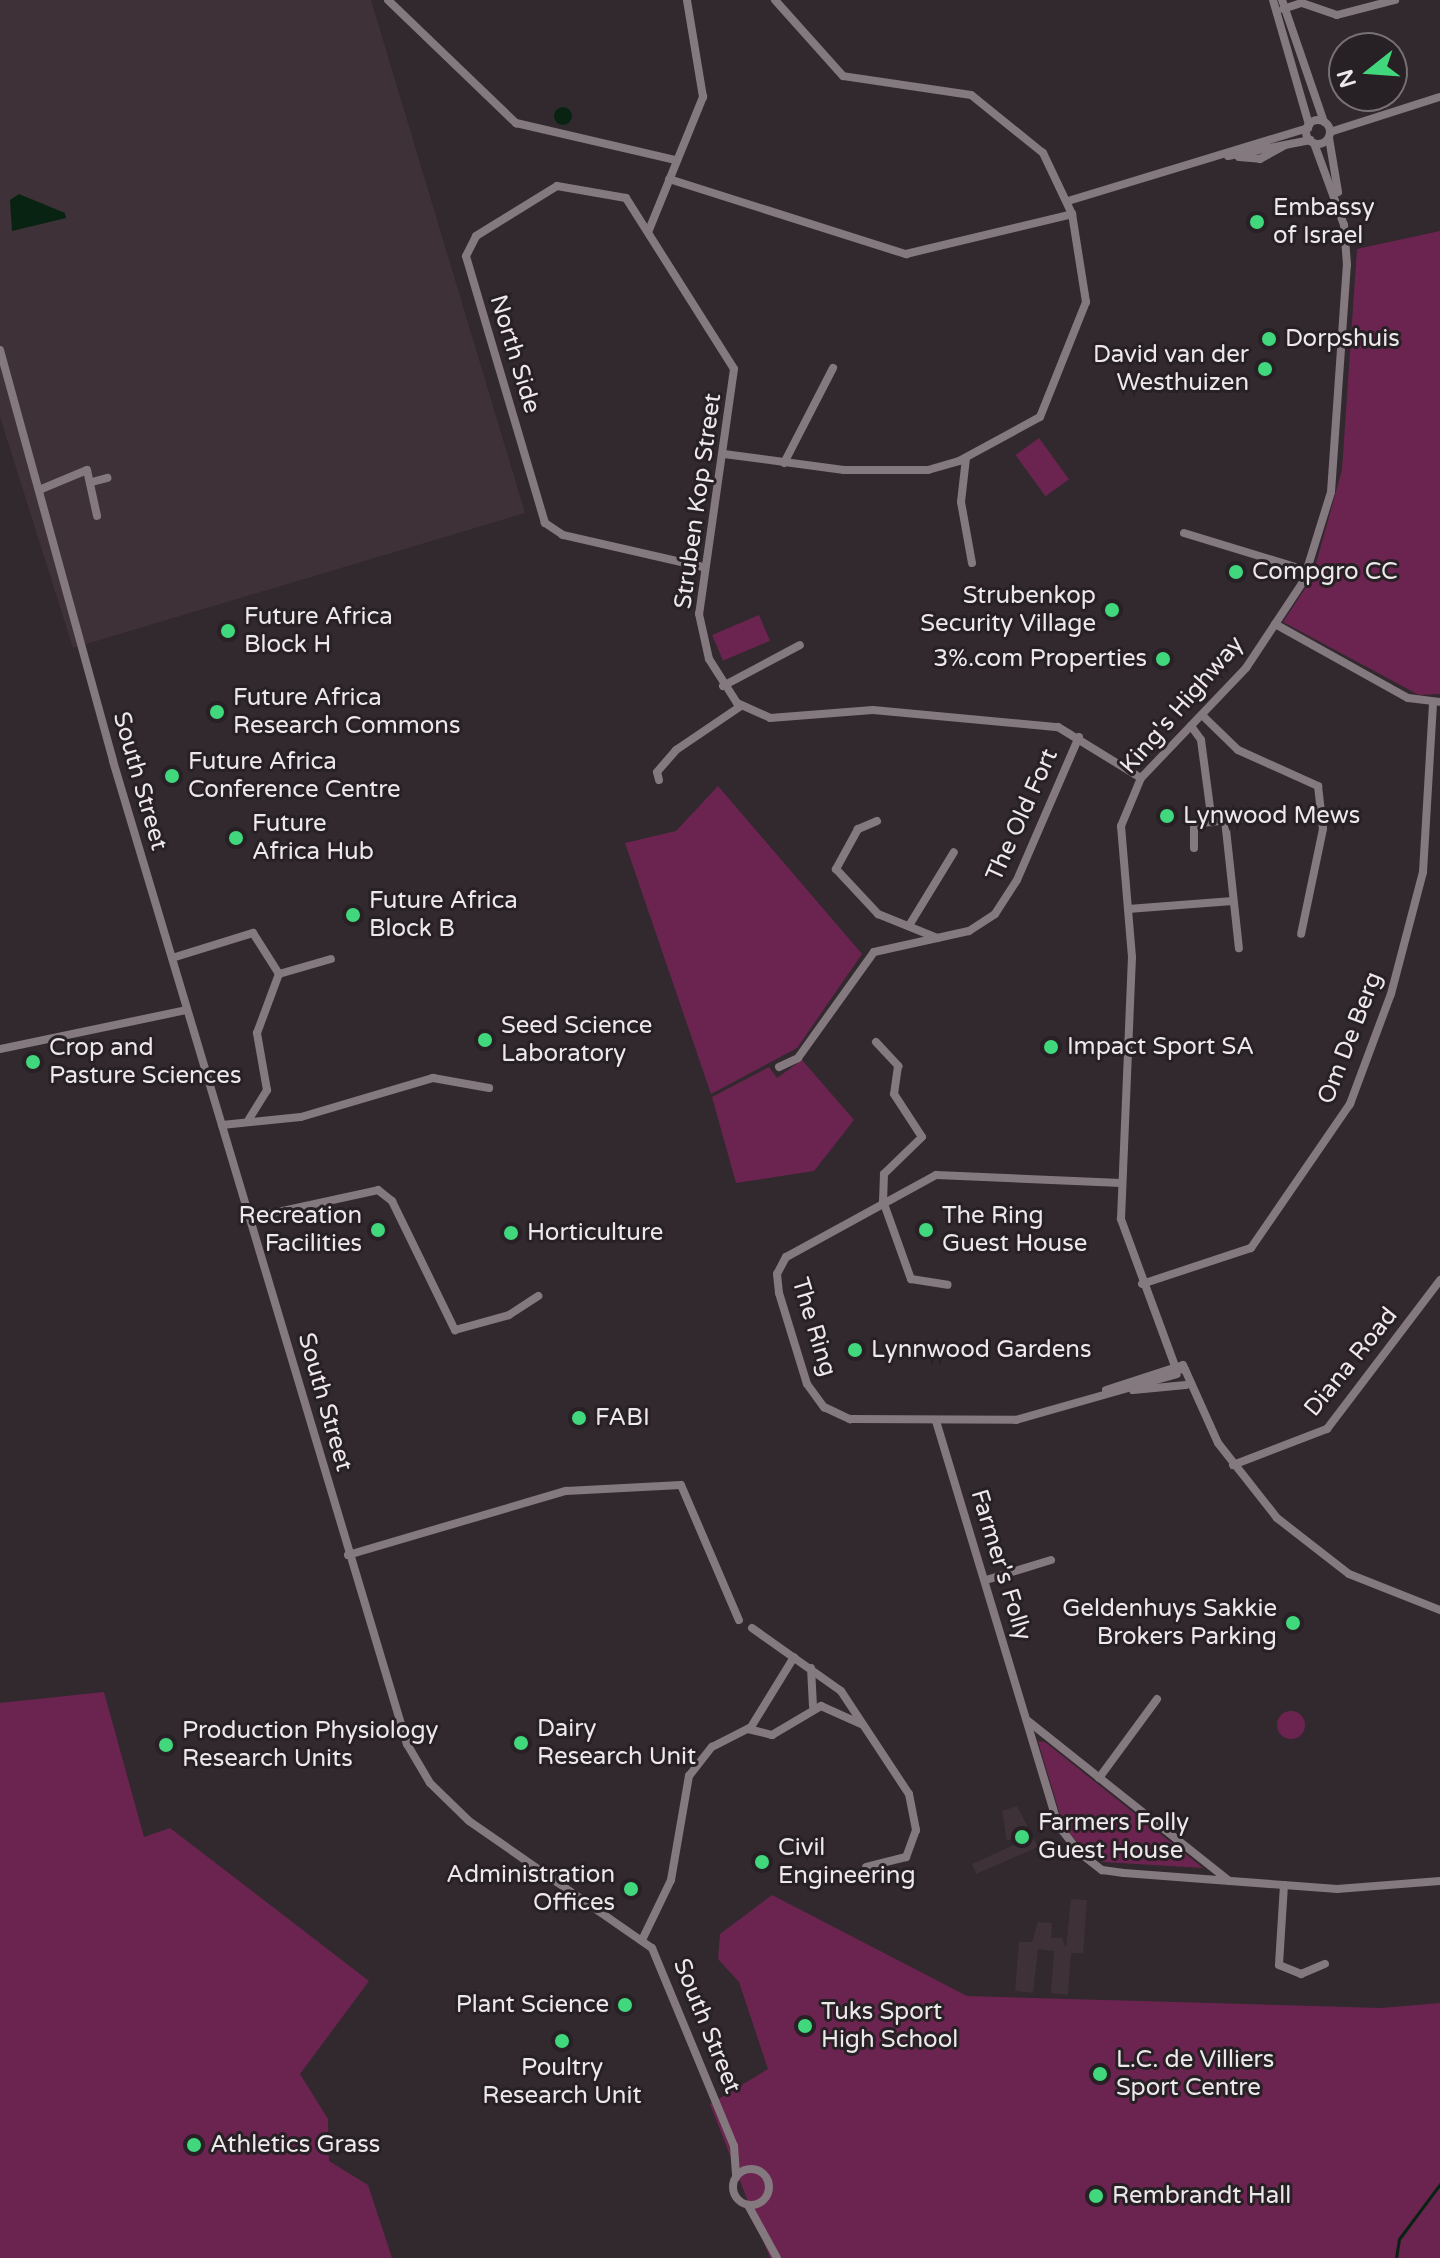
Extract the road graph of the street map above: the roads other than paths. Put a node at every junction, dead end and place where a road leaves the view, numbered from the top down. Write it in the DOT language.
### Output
graph roads {
  1 [pos="388,0"];
  2 [pos="687,0"];
  3 [pos="775,0"];
  4 [pos="1273,0"];
  5 [pos="1395,0"];
  6 [pos="1282,6"];
  7 [pos="1440,97"];
  8 [pos="1308,126"];
  9 [pos="1327,129"];
  10 [pos="1312,142"];
  11 [pos="1225,156"];
  12 [pos="675,160"];
  13 [pos="669,179"];
  14 [pos="1068,201"];
  15 [pos="1339,209"];
  16 [pos="1072,214"];
  17 [pos="649,230"];
  18 [pos="0,350"];
  19 [pos="833,368"];
  20 [pos="724,454"];
  21 [pos="966,458"];
  22 [pos="784,463"];
  23 [pos="107,478"];
  24 [pos="92,482"];
  25 [pos="39,490"];
  26 [pos="97,516"];
  27 [pos="1184,533"];
  28 [pos="972,563"];
  29 [pos="703,567"];
  30 [pos="1308,571"];
  31 [pos="1275,624"];
  32 [pos="800,645"];
  33 [pos="723,686"];
  34 [pos="1436,702"];
  35 [pos="741,706"];
  36 [pos="1202,715"];
  37 [pos="1191,726"];
  38 [pos="1079,737"];
  39 [pos="1141,778"];
  40 [pos="659,780"];
  41 [pos="1244,818"];
  42 [pos="1225,820"];
  43 [pos="877,821"];
  44 [pos="1212,822"];
  45 [pos="1194,848"];
  46 [pos="954,852"];
  47 [pos="1233,901"];
  48 [pos="1128,909"];
  49 [pos="910,924"];
  50 [pos="1301,934"];
  51 [pos="937,938"];
  52 [pos="1239,948"];
  53 [pos="172,958"];
  54 [pos="331,959"];
  55 [pos="279,974"];
  56 [pos="187,1010"];
  57 [pos="876,1042"];
  58 [pos="0,1049"];
  59 [pos="779,1067"];
  60 [pos="489,1088"];
  61 [pos="249,1119"];
  62 [pos="222,1125"];
  63 [pos="1121,1183"];
  64 [pos="883,1201"];
  65 [pos="250,1218"];
  66 [pos="1440,1281"];
  67 [pos="1142,1284"];
  68 [pos="948,1285"];
  69 [pos="538,1296"];
  70 [pos="1179,1369"];
  71 [pos="1186,1385"];
  72 [pos="1129,1386"];
  73 [pos="1199,1405"];
  74 [pos="936,1421"];
  75 [pos="1233,1465"];
  76 [pos="348,1555"];
  77 [pos="1051,1560"];
  78 [pos="986,1580"];
  79 [pos="1440,1610"];
  80 [pos="739,1620"];
  81 [pos="752,1628"];
  82 [pos="794,1657"];
  83 [pos="810,1666"];
  84 [pos="1157,1699"];
  85 [pos="813,1706"];
  86 [pos="1027,1720"];
  87 [pos="748,1729"];
  88 [pos="871,1731"];
  89 [pos="1099,1778"];
  90 [pos="866,1867"];
  91 [pos="1229,1881"];
  92 [pos="1440,1881"];
  93 [pos="1284,1885"];
  94 [pos="643,1938"];
  95 [pos="1325,1964"];
  96 [pos="734,2146"];
  97 [pos="751,2169"];
  98 [pos="736,2177"];
  99 [pos="765,2197"];
  100 [pos="747,2204"];
  101 [pos="765,2225"];
  102 [pos="777,2258"];
  1 -- 12 [label="street"];
  2 -- 12 [label="street"];
  3 -- 14 [label="street"];
  4 -- 6 [label="street, King's Highway"];
  5 -- 6 [label="street"];
  6 -- 8 [label="street, King's Highway"];
  6 -- 9 [label="street, King's Highway"];
  7 -- 9 [label="street"];
  8 -- 9 [label="street"];
  8 -- 10 [label="street, King's Highway"];
  8 -- 11 [label="street"];
  9 -- 10 [label="street"];
  9 -- 15 [label="street, King's Highway"];
  10 -- 11 [label="street"];
  10 -- 15 [label="street, King's Highway"];
  11 -- 14 [label="street"];
  12 -- 13 [label="street"];
  13 -- 16 [label="street"];
  13 -- 17 [label="street"];
  14 -- 16 [label="street"];
  15 -- 30 [label="street, King's Highway"];
  16 -- 21 [label="street"];
  17 -- 20 [label="street, Struben Kop Street"];
  17 -- 29 [label="street, North Side"];
  18 -- 25 [label="street, South Street"];
  19 -- 22 [label="street"];
  20 -- 22 [label="street"];
  20 -- 29 [label="street, Struben Kop Street"];
  21 -- 22 [label="street"];
  21 -- 28 [label="street"];
  23 -- 24 [label="street"];
  24 -- 25 [label="street"];
  24 -- 26 [label="street"];
  25 -- 53 [label="street, South Street"];
  27 -- 30 [label="street"];
  29 -- 33 [label="street, Struben Kop Street"];
  30 -- 31 [label="street, King's Highway"];
  31 -- 34 [label="street"];
  31 -- 36 [label="street, King's Highway"];
  32 -- 33 [label="street"];
  33 -- 35 [label="street, Struben Kop Street"];
  34 -- 67 [label="street, Om De Berg"];
  35 -- 38 [label="street, Struben Kop Street"];
  35 -- 40 [label="street"];
  36 -- 37 [label="street, King's Highway"];
  36 -- 50 [label="street"];
  37 -- 39 [label="street, King's Highway"];
  37 -- 44 [label="street"];
  38 -- 39 [label="street, Struben Kop Street"];
  38 -- 51 [label="street, The Old Fort"];
  39 -- 48 [label="street, King's Highway"];
  41 -- 42 [label="street"];
  42 -- 44 [label="street"];
  42 -- 47 [label="street"];
  43 -- 49 [label="street"];
  44 -- 45 [label="street"];
  46 -- 49 [label="street"];
  47 -- 48 [label="street"];
  47 -- 52 [label="street"];
  48 -- 63 [label="street, King's Highway"];
  49 -- 51 [label="street"];
  51 -- 59 [label="street, The Old Fort"];
  53 -- 55 [label="street"];
  53 -- 56 [label="street, South Street"];
  54 -- 55 [label="street"];
  55 -- 61 [label="street"];
  56 -- 58 [label="street"];
  56 -- 62 [label="street, South Street"];
  57 -- 64 [label="street"];
  60 -- 61 [label="street"];
  61 -- 62 [label="street"];
  62 -- 65 [label="street, South Street"];
  63 -- 64 [label="street, The Ring"];
  63 -- 67 [label="street, King's Highway"];
  64 -- 68 [label="street"];
  64 -- 74 [label="street, The Ring"];
  65 -- 69 [label="street"];
  65 -- 76 [label="street, South Street"];
  66 -- 75 [label="street, Diana Road"];
  67 -- 70 [label="street, King's Highway"];
  70 -- 71 [label="street, King's Highway"];
  70 -- 72 [label="street, The Ring"];
  70 -- 73 [label="street, King's Highway"];
  71 -- 72 [label="street"];
  71 -- 73 [label="street, King's Highway"];
  72 -- 74 [label="street, The Ring"];
  73 -- 75 [label="street, King's Highway"];
  74 -- 78 [label="street, Farmer's Folly"];
  75 -- 79 [label="street, King's Highway"];
  76 -- 80 [label="street"];
  76 -- 94 [label="street, South Street"];
  77 -- 78 [label="street"];
  78 -- 86 [label="street, Farmer's Folly"];
  81 -- 82 [label="street"];
  82 -- 83 [label="street"];
  82 -- 87 [label="street"];
  83 -- 85 [label="street"];
  83 -- 88 [label="street"];
  84 -- 89 [label="street"];
  85 -- 87 [label="street"];
  85 -- 88 [label="street"];
  86 -- 89 [label="street"];
  86 -- 91 [label="street, Farmer's Folly"];
  87 -- 94 [label="street"];
  88 -- 90 [label="street"];
  89 -- 91 [label="street"];
  91 -- 93 [label="street, Farmer's Folly"];
  92 -- 93 [label="street, Farmer's Folly"];
  93 -- 95 [label="street"];
  94 -- 96 [label="street, South Street"];
  96 -- 97 [label="street, South Street"];
  96 -- 98 [label="street, South Street"];
  97 -- 98 [label="street"];
  97 -- 99 [label="street"];
  98 -- 100 [label="street"];
  99 -- 100 [label="street"];
  99 -- 101 [label="street"];
  100 -- 101 [label="street"];
  101 -- 102 [label="street"];
}
